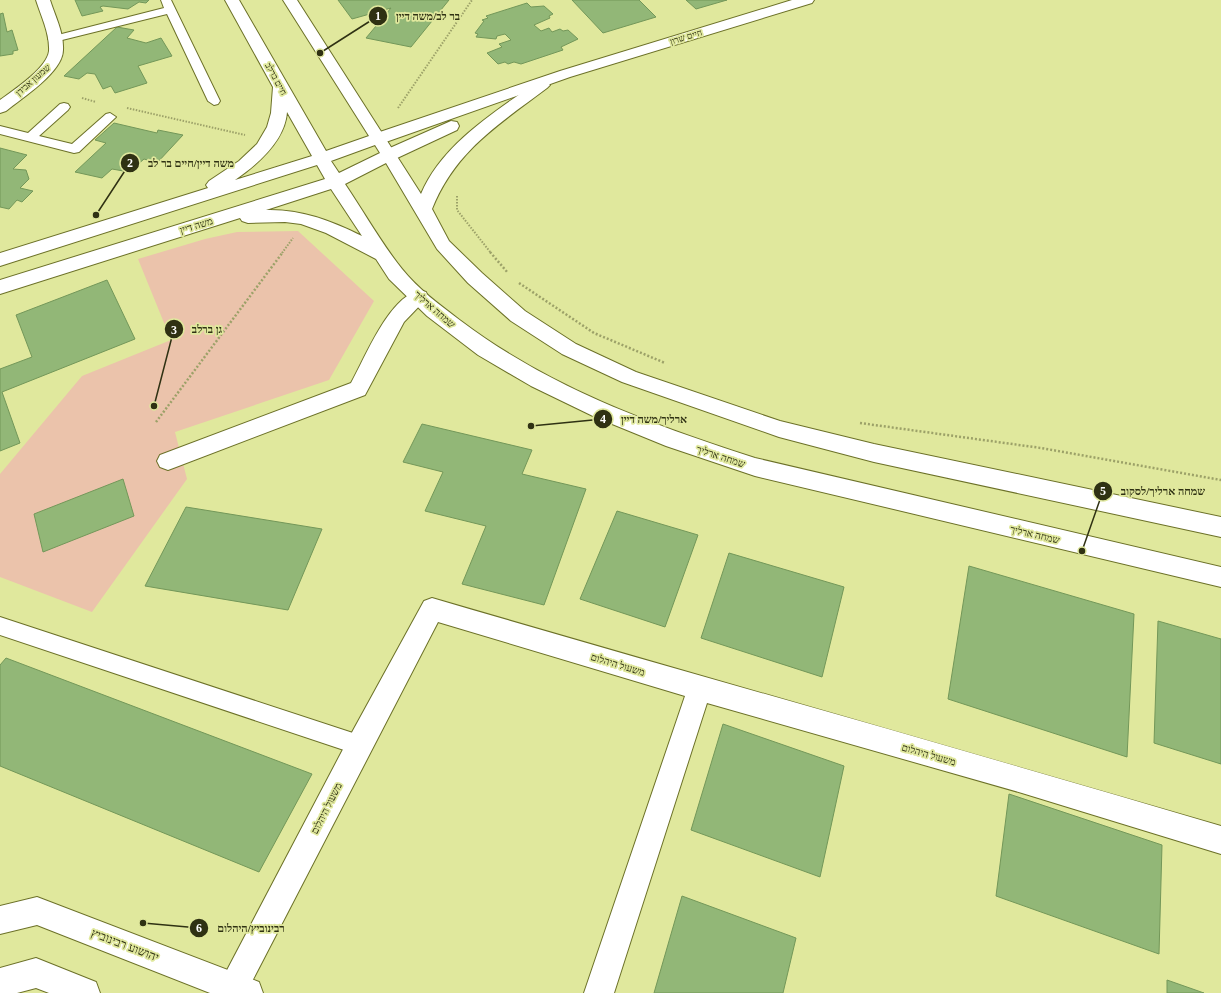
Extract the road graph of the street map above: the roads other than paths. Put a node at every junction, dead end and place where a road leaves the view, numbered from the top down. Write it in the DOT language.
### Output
graph roads {
  1 [pos="43,0"];
  2 [pos="232,0"];
  3 [pos="290,0"];
  4 [pos="807,0"];
  5 [pos="168,5"];
  6 [pos="54,39"];
  7 [pos="565,74"];
  8 [pos="542,86"];
  9 [pos="280,88"];
  10 [pos="214,101"];
  11 [pos="64,107"];
  12 [pos="0,108"];
  13 [pos="110,117"];
  14 [pos="0,130"];
  15 [pos="30,138"];
  16 [pos="377,138"];
  17 [pos="389,155"];
  18 [pos="322,158"];
  19 [pos="335,182"];
  20 [pos="190,200"];
  21 [pos="199,224"];
  22 [pos="443,245"];
  23 [pos="382,254"];
  24 [pos="0,260"];
  25 [pos="0,287"];
  26 [pos="419,297"];
  27 [pos="168,461"];
  28 [pos="1221,527"];
  29 [pos="1221,577"];
  30 [pos="0,626"];
  31 [pos="700,689"];
  32 [pos="359,745"];
  33 [pos="1221,840"];
  34 [pos="0,920"];
  35 [pos="0,983"];
  36 [pos="237,991"];
  37 [pos="85,993"];
  38 [pos="599,993"];
  1 -- 6 [label="street, שמעון אבידן"];
  2 -- 9 [label="street, חיים ברלב"];
  3 -- 16 [label="street"];
  4 -- 7 [label="street, חיים שרון"];
  5 -- 6 [label="lane"];
  5 -- 10 [label="lane"];
  6 -- 12 [label="street, שמעון אבידן"];
  7 -- 8 [label="street, חיים שרון"];
  7 -- 16 [label="street, חיים שרון"];
  8 -- 17 [label="street, חיים שרון"];
  8 -- 22 [label="street"];
  9 -- 18 [label="street, חיים ברלב"];
  9 -- 20 [label="street"];
  11 -- 15 [label="lane"];
  13 -- 15 [label="lane"];
  14 -- 15 [label="lane"];
  16 -- 17 [label="street"];
  16 -- 18 [label="street"];
  17 -- 19 [label="street, משה דיין"];
  17 -- 22 [label="street"];
  18 -- 19 [label="street, שמחה ארליך"];
  18 -- 20 [label="street"];
  19 -- 21 [label="street, משה דיין"];
  19 -- 23 [label="street, שמחה ארליך"];
  20 -- 24 [label="street"];
  21 -- 23 [label="street"];
  21 -- 25 [label="street, משה דיין"];
  22 -- 28 [label="street"];
  23 -- 26 [label="street, שמחה ארליך"];
  26 -- 27 [label="street"];
  26 -- 29 [label="street, שמחה ארליך"];
  30 -- 32 [label="lane"];
  31 -- 32 [label="street, משעול היהלום"];
  31 -- 33 [label="street, משעול היהלום"];
  31 -- 38 [label="street"];
  32 -- 36 [label="street, משעול היהלום"];
  34 -- 36 [label="street, יהושוע רבינוביץ"];
  35 -- 37 [label="street"];
}
